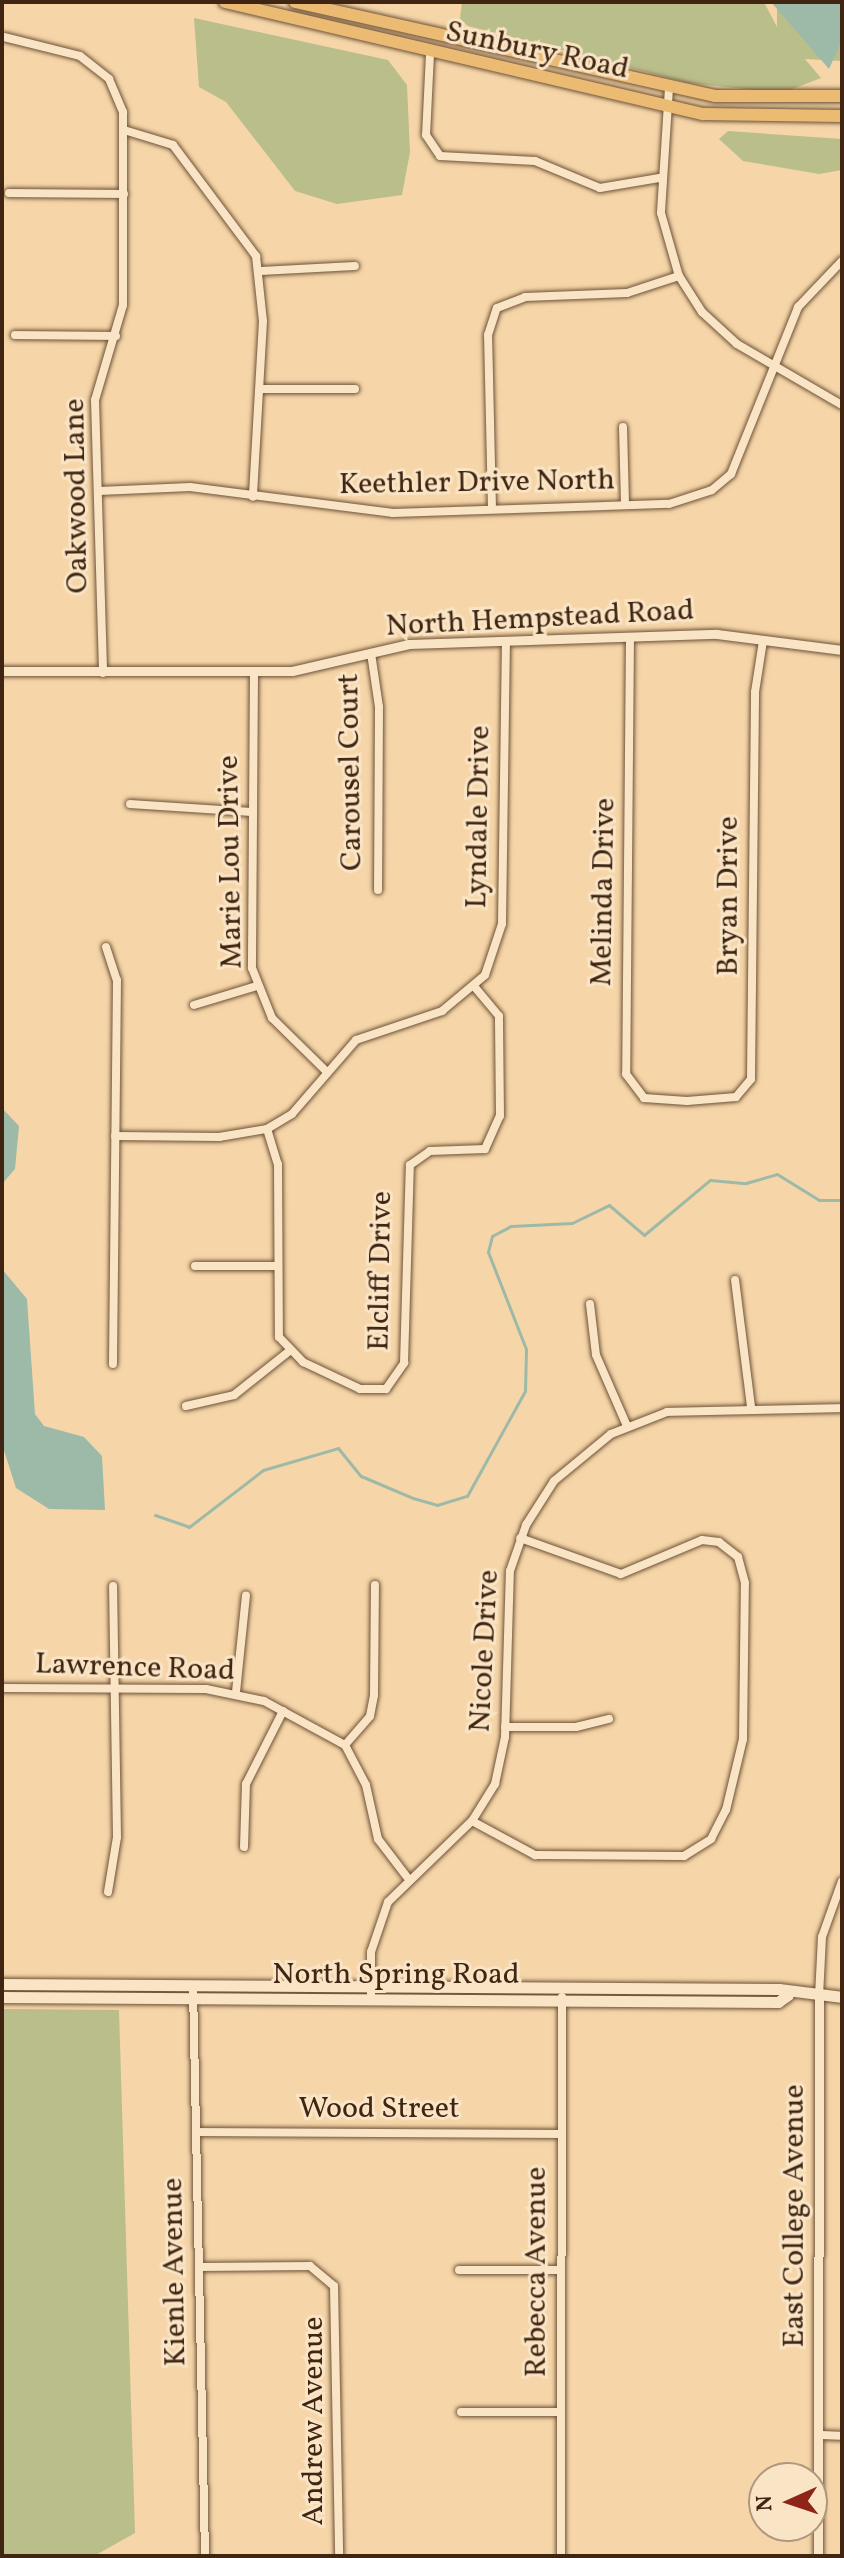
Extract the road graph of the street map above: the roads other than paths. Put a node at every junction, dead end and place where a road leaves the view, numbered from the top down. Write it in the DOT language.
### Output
graph roads {
  1 [pos="225,2"];
  2 [pos="295,2"];
  3 [pos="4,37"];
  4 [pos="430,54"];
  5 [pos="669,88"];
  6 [pos="842,96"];
  7 [pos="667,106"];
  8 [pos="842,116"];
  9 [pos="124,130"];
  10 [pos="659,178"];
  11 [pos="9,193"];
  12 [pos="124,194"];
  13 [pos="842,261"];
  14 [pos="355,266"];
  15 [pos="260,271"];
  16 [pos="679,276"];
  17 [pos="15,335"];
  18 [pos="116,336"];
  19 [pos="771,364"];
  20 [pos="262,389"];
  21 [pos="355,389"];
  22 [pos="842,405"];
  23 [pos="623,427"];
  24 [pos="99,491"];
  25 [pos="253,497"];
  26 [pos="625,505"];
  27 [pos="492,509"];
  28 [pos="630,637"];
  29 [pos="506,641"];
  30 [pos="763,641"];
  31 [pos="842,650"];
  32 [pos="371,653"];
  33 [pos="2,671"];
  34 [pos="103,673"];
  35 [pos="254,673"];
  36 [pos="130,804"];
  37 [pos="252,812"];
  38 [pos="378,890"];
  39 [pos="106,947"];
  40 [pos="257,986"];
  41 [pos="475,987"];
  42 [pos="194,1005"];
  43 [pos="326,1071"];
  44 [pos="687,1101"];
  45 [pos="267,1129"];
  46 [pos="115,1136"];
  47 [pos="195,1266"];
  48 [pos="278,1266"];
  49 [pos="735,1280"];
  50 [pos="590,1304"];
  51 [pos="288,1352"];
  52 [pos="113,1364"];
  53 [pos="186,1406"];
  54 [pos="751,1407"];
  55 [pos="842,1408"];
  56 [pos="627,1426"];
  57 [pos="520,1538"];
  58 [pos="375,1585"];
  59 [pos="113,1586"];
  60 [pos="246,1596"];
  61 [pos="2,1688"];
  62 [pos="117,1689"];
  63 [pos="236,1692"];
  64 [pos="283,1711"];
  65 [pos="609,1719"];
  66 [pos="505,1727"];
  67 [pos="345,1745"];
  68 [pos="472,1821"];
  69 [pos="244,1847"];
  70 [pos="407,1877"];
  71 [pos="842,1881"];
  72 [pos="108,1892"];
  73 [pos="2,1984"];
  74 [pos="193,1992"];
  75 [pos="371,1993"];
  76 [pos="562,1994"];
  77 [pos="819,1996"];
  78 [pos="2,1997"];
  79 [pos="842,1997"];
  80 [pos="197,2132"];
  81 [pos="561,2134"];
  82 [pos="199,2267"];
  83 [pos="459,2270"];
  84 [pos="561,2270"];
  85 [pos="461,2412"];
  86 [pos="560,2412"];
  87 [pos="819,2435"];
  88 [pos="842,2436"];
  89 [pos="205,2556"];
  90 [pos="339,2556"];
  91 [pos="561,2556"];
  92 [pos="818,2556"];
  1 -- 4 [label="main road, Sunbury Road"];
  2 -- 5 [label="main road, Sunbury Road"];
  3 -- 9 [label="street, Oakwood Lane"];
  4 -- 7 [label="main road, Sunbury Road"];
  4 -- 10 [label="street"];
  5 -- 6 [label="main road, Sunbury Road"];
  5 -- 7 [label="street"];
  7 -- 8 [label="main road, Sunbury Road"];
  7 -- 10 [label="street"];
  9 -- 12 [label="street, Oakwood Lane"];
  9 -- 15 [label="street"];
  10 -- 16 [label="street"];
  11 -- 12 [label="street"];
  12 -- 18 [label="street, Oakwood Lane"];
  13 -- 19 [label="street, Keethler Drive North"];
  14 -- 15 [label="street"];
  15 -- 20 [label="street"];
  16 -- 19 [label="street"];
  16 -- 27 [label="street"];
  17 -- 18 [label="street"];
  18 -- 24 [label="street, Oakwood Lane"];
  19 -- 22 [label="street"];
  19 -- 26 [label="street, Keethler Drive North"];
  20 -- 21 [label="street"];
  20 -- 25 [label="street"];
  23 -- 26 [label="street"];
  24 -- 25 [label="street, Keethler Drive North"];
  24 -- 34 [label="street, Oakwood Lane"];
  25 -- 27 [label="street, Keethler Drive North"];
  26 -- 27 [label="street, Keethler Drive North"];
  28 -- 29 [label="street, North Hempstead Road"];
  28 -- 30 [label="street, North Hempstead Road"];
  28 -- 44 [label="street, Melinda Drive"];
  29 -- 32 [label="street, North Hempstead Road"];
  29 -- 41 [label="street, Lyndale Drive"];
  30 -- 31 [label="street, North Hempstead Road"];
  30 -- 44 [label="street, Bryan Drive"];
  32 -- 35 [label="street, North Hempstead Road"];
  32 -- 38 [label="street, Carousel Court"];
  33 -- 34 [label="street, North Hempstead Road"];
  34 -- 35 [label="street, North Hempstead Road"];
  35 -- 37 [label="street, Marie Lou Drive"];
  36 -- 37 [label="street"];
  37 -- 40 [label="street, Marie Lou Drive"];
  39 -- 46 [label="street"];
  40 -- 42 [label="street"];
  40 -- 43 [label="street, Marie Lou Drive"];
  41 -- 43 [label="street"];
  41 -- 51 [label="street, Elcliff Drive"];
  43 -- 45 [label="street"];
  45 -- 46 [label="street"];
  45 -- 48 [label="street"];
  46 -- 52 [label="street"];
  47 -- 48 [label="street"];
  48 -- 51 [label="street"];
  49 -- 54 [label="street"];
  50 -- 56 [label="street"];
  51 -- 53 [label="street"];
  54 -- 55 [label="street, Nicole Drive"];
  54 -- 56 [label="street, Nicole Drive"];
  56 -- 57 [label="street, Nicole Drive"];
  57 -- 66 [label="street, Nicole Drive"];
  57 -- 68 [label="street"];
  58 -- 67 [label="street"];
  59 -- 62 [label="street"];
  60 -- 63 [label="street"];
  61 -- 62 [label="street, Lawrence Road"];
  62 -- 63 [label="street, Lawrence Road"];
  62 -- 72 [label="street"];
  63 -- 64 [label="street, Lawrence Road"];
  64 -- 67 [label="street, Lawrence Road"];
  64 -- 69 [label="street"];
  65 -- 66 [label="street"];
  66 -- 68 [label="street, Nicole Drive"];
  67 -- 70 [label="street"];
  68 -- 70 [label="street, Nicole Drive"];
  70 -- 75 [label="street, Nicole Drive"];
  71 -- 77 [label="street, East College Avenue"];
  73 -- 74 [label="main road, North Spring Road"];
  74 -- 75 [label="main road, North Spring Road"];
  74 -- 78 [label="main road, North Spring Road"];
  74 -- 80 [label="street, Kienle Avenue"];
  75 -- 76 [label="main road, North Spring Road"];
  76 -- 77 [label="main road, North Spring Road"];
  76 -- 81 [label="street, Rebecca Avenue"];
  77 -- 79 [label="main road, North Spring Road"];
  77 -- 87 [label="street, East College Avenue"];
  80 -- 81 [label="street, Wood Street"];
  80 -- 82 [label="street, Kienle Avenue"];
  81 -- 84 [label="street, Rebecca Avenue"];
  82 -- 89 [label="street, Kienle Avenue"];
  82 -- 90 [label="street, Andrew Avenue"];
  83 -- 84 [label="street"];
  84 -- 86 [label="street, Rebecca Avenue"];
  85 -- 86 [label="street"];
  86 -- 91 [label="street, Rebecca Avenue"];
  87 -- 88 [label="street"];
  87 -- 92 [label="street, East College Avenue"];
}
